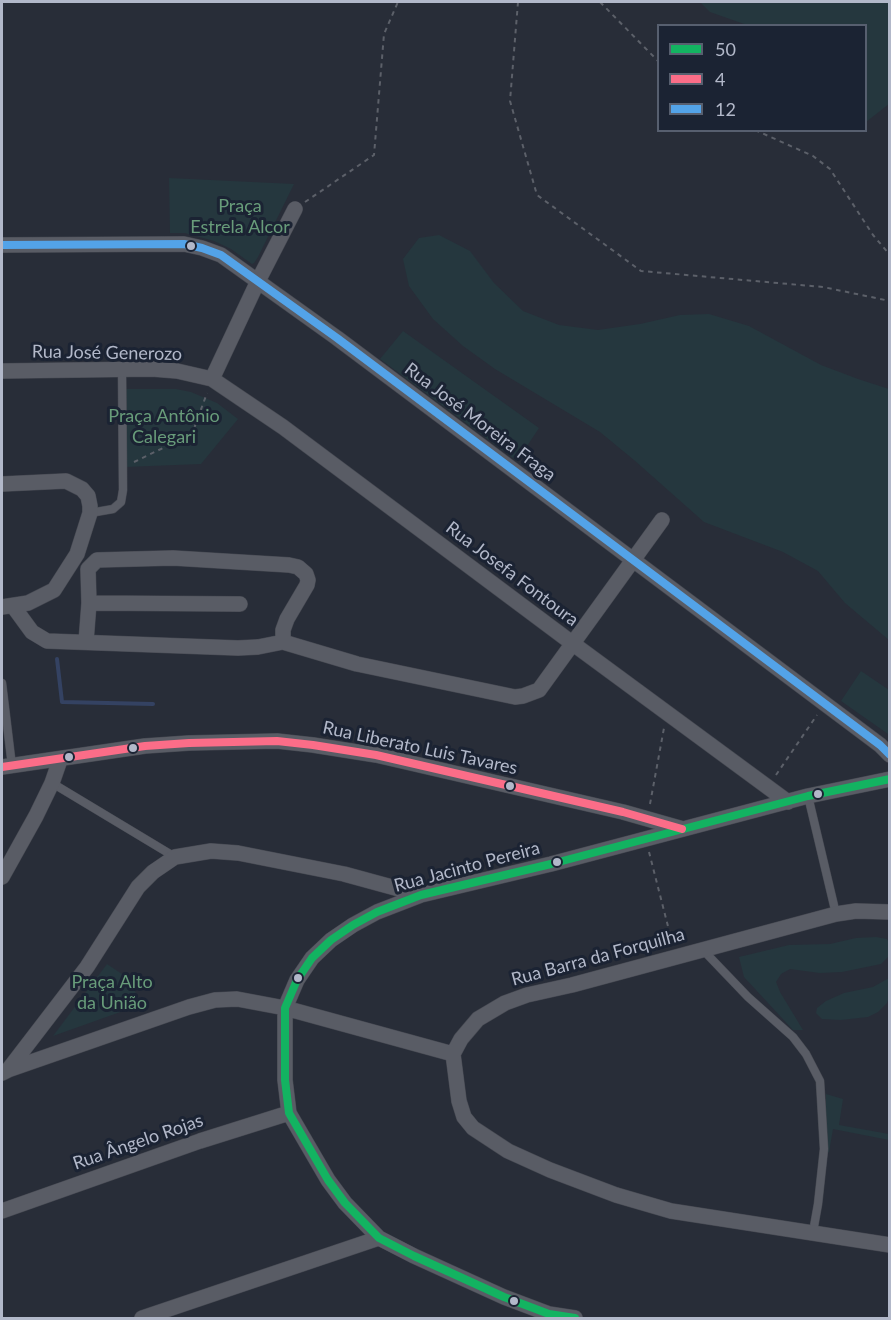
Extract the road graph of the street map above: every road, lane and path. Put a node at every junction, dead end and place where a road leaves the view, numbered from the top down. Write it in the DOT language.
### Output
graph roads {
  1 [pos="398,2"];
  2 [pos="518,2"];
  3 [pos="600,2"];
  4 [pos="657,60"];
  5 [pos="759,132"];
  6 [pos="295,209"];
  7 [pos="2,246"];
  8 [pos="890,255"];
  9 [pos="258,282"];
  10 [pos="890,301"];
  11 [pos="122,369"];
  12 [pos="2,371"];
  13 [pos="212,379"];
  14 [pos="134,462"];
  15 [pos="2,484"];
  16 [pos="90,513"];
  17 [pos="662,520"];
  18 [pos="633,561"];
  19 [pos="89,603"];
  20 [pos="240,604"];
  21 [pos="7,607"];
  22 [pos="86,642"];
  23 [pos="283,642"];
  24 [pos="572,643"];
  25 [pos="2,683"];
  26 [pos="825,704"];
  27 [pos="667,713"];
  28 [pos="890,755"];
  29 [pos="60,760"];
  30 [pos="7,766"];
  31 [pos="890,779"];
  32 [pos="52,783"];
  33 [pos="768,787"];
  34 [pos="808,796"];
  35 [pos="789,802"];
  36 [pos="647,819"];
  37 [pos="684,830"];
  38 [pos="646,840"];
  39 [pos="175,857"];
  40 [pos="2,877"];
  41 [pos="421,895"];
  42 [pos="890,912"];
  43 [pos="836,914"];
  44 [pos="703,950"];
  45 [pos="675,957"];
  46 [pos="285,1008"];
  47 [pos="453,1054"];
  48 [pos="5,1071"];
  49 [pos="289,1113"];
  50 [pos="2,1210"];
  51 [pos="813,1232"];
  52 [pos="379,1239"];
  53 [pos="890,1245"];
  54 [pos="165,1315"];
  55 [pos="552,1316"];
  56 [pos="142,1318"];
  57 [pos="575,1318"];
  1 -- 6 [label="path"];
  2 -- 10 [label="path"];
  3 -- 4 [label="path"];
  5 -- 8 [label="path"];
  6 -- 9 [label="street"];
  7 -- 9 [label="street, Rua José Moreira Fraga"];
  9 -- 13 [label="street"];
  9 -- 18 [label="street, Rua José Moreira Fraga"];
  11 -- 12 [label="street, Rua José Generozo"];
  11 -- 13 [label="street, Rua José Generozo"];
  11 -- 16 [label="lane"];
  13 -- 14 [label="path"];
  13 -- 24 [label="street, Rua Josefa Fontoura"];
  15 -- 16 [label="street"];
  16 -- 21 [label="street"];
  17 -- 18 [label="street"];
  18 -- 24 [label="street"];
  18 -- 26 [label="street, Rua José Moreira Fraga"];
  19 -- 20 [label="street"];
  19 -- 22 [label="street"];
  19 -- 23 [label="street"];
  21 -- 22 [label="street"];
  22 -- 23 [label="street"];
  23 -- 24 [label="street"];
  24 -- 27 [label="street, Rua Josefa Fontoura"];
  25 -- 30 [label="lane"];
  26 -- 28 [label="street, Rua José Moreira Fraga"];
  26 -- 33 [label="path"];
  27 -- 33 [label="street, Rua Josefa Fontoura"];
  27 -- 36 [label="path"];
  29 -- 30 [label="street, Rua Liberato Luis Tavares"];
  29 -- 32 [label="street"];
  29 -- 36 [label="street, Rua Liberato Luis Tavares"];
  31 -- 34 [label="street, Rua Jacinto Pereira"];
  32 -- 39 [label="lane"];
  32 -- 40 [label="street"];
  33 -- 35 [label="street, Rua Josefa Fontoura"];
  34 -- 35 [label="street, Rua Jacinto Pereira"];
  34 -- 43 [label="lane"];
  35 -- 37 [label="street, Rua Jacinto Pereira"];
  36 -- 37 [label="street, Rua Liberato Luis Tavares"];
  37 -- 38 [label="street, Rua Jacinto Pereira"];
  38 -- 41 [label="street, Rua Jacinto Pereira"];
  38 -- 45 [label="path"];
  39 -- 41 [label="street"];
  39 -- 48 [label="street"];
  41 -- 46 [label="street, Rua Jacinto Pereira"];
  42 -- 43 [label="street, Rua Barra da Forquilha"];
  43 -- 44 [label="street, Rua Barra da Forquilha"];
  44 -- 45 [label="street, Rua Barra da Forquilha"];
  44 -- 51 [label="lane"];
  45 -- 47 [label="street, Rua Barra da Forquilha"];
  46 -- 47 [label="street"];
  46 -- 48 [label="street"];
  46 -- 49 [label="street, Rua Jacinto Pereira"];
  47 -- 51 [label="street"];
  49 -- 50 [label="street, Rua Ângelo Rojas"];
  49 -- 52 [label="street, Rua Jacinto Pereira"];
  51 -- 53 [label="street"];
  52 -- 54 [label="street"];
  52 -- 55 [label="street, Rua Jacinto Pereira"];
  54 -- 56 [label="street"];
  55 -- 57 [label="street, Rua Jacinto Pereira"];
}
